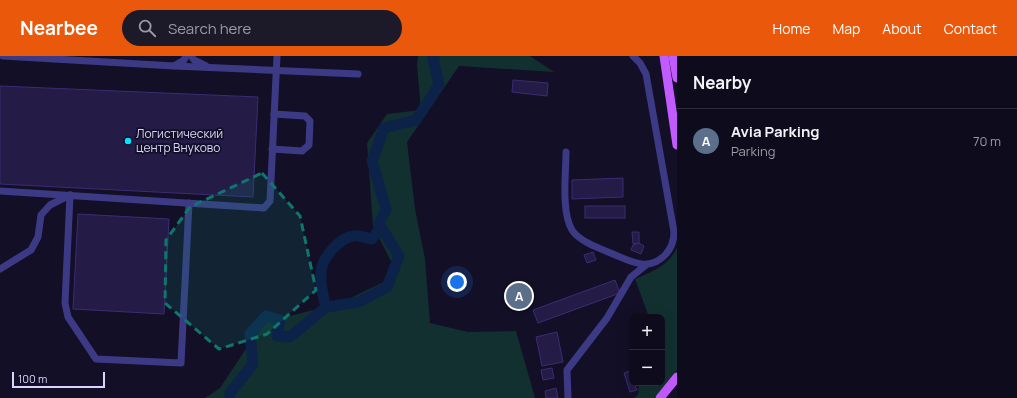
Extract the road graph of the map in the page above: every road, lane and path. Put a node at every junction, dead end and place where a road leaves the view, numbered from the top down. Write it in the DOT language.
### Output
graph roads {
  1 [pos="3,56"];
  2 [pos="186,56"];
  3 [pos="191,56"];
  4 [pos="277,56"];
  5 [pos="633,56"];
  6 [pos="664,56"];
  7 [pos="673,56"];
  8 [pos="174,66"];
  9 [pos="208,67"];
  10 [pos="276,70"];
  11 [pos="358,74"];
  12 [pos="677,78"];
  13 [pos="274,114"];
  14 [pos="677,145"];
  15 [pos="272,149"];
  16 [pos="566,152"];
  17 [pos="0,191"];
  18 [pos="70,195"];
  19 [pos="188,203"];
  20 [pos="646,265"];
  21 [pos="0,270"];
  22 [pos="677,377"];
  23 [pos="568,398"];
  24 [pos="660,398"];
  1 -- 8 [label="street"];
  2 -- 8 [label="street"];
  3 -- 9 [label="street"];
  4 -- 10 [label="street"];
  5 -- 20 [label="street"];
  6 -- 14 [label="main road"];
  7 -- 12 [label="main road"];
  8 -- 9 [label="street"];
  9 -- 10 [label="street"];
  10 -- 11 [label="street"];
  10 -- 13 [label="street"];
  13 -- 15 [label="street"];
  13 -- 15 [label="street"];
  15 -- 19 [label="street"];
  16 -- 20 [label="street"];
  17 -- 18 [label="street"];
  18 -- 19 [label="street"];
  18 -- 19 [label="street"];
  18 -- 21 [label="street"];
  20 -- 23 [label="street"];
  22 -- 24 [label="main road"];
}
